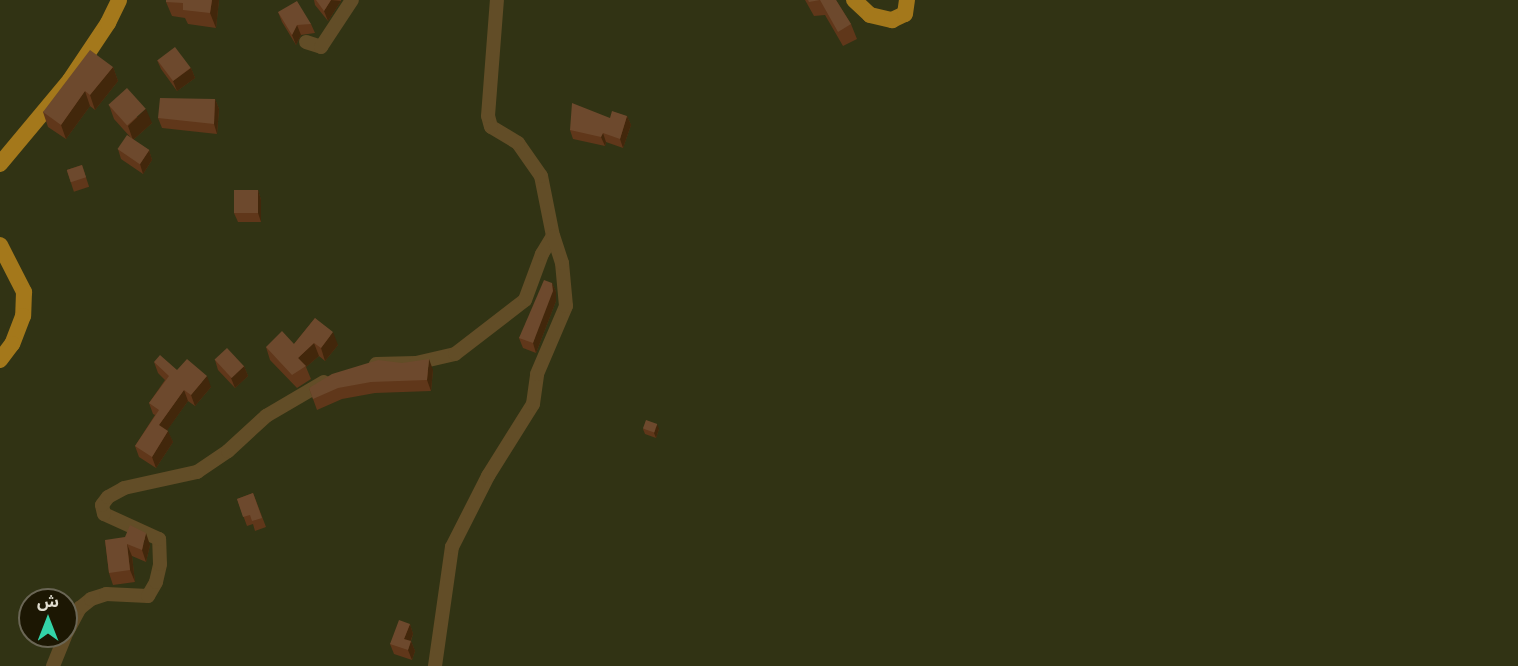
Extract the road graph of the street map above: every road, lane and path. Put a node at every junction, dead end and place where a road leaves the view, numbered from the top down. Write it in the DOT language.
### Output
graph roads {
  1 [pos="119,0"];
  2 [pos="352,0"];
  3 [pos="497,0"];
  4 [pos="854,0"];
  5 [pos="906,0"];
  6 [pos="306,42"];
  7 [pos="0,164"];
  8 [pos="553,236"];
  9 [pos="0,245"];
  10 [pos="0,360"];
  11 [pos="362,368"];
  12 [pos="342,374"];
  13 [pos="78,612"];
  14 [pos="61,648"];
  15 [pos="53,666"];
  16 [pos="435,666"];
  1 -- 7 [label="main road"];
  2 -- 6 [label="street"];
  3 -- 8 [label="street"];
  4 -- 5 [label="main road"];
  8 -- 11 [label="street"];
  8 -- 16 [label="street"];
  9 -- 10 [label="main road"];
  12 -- 13 [label="street"];
  14 -- 15 [label="street"];
}
